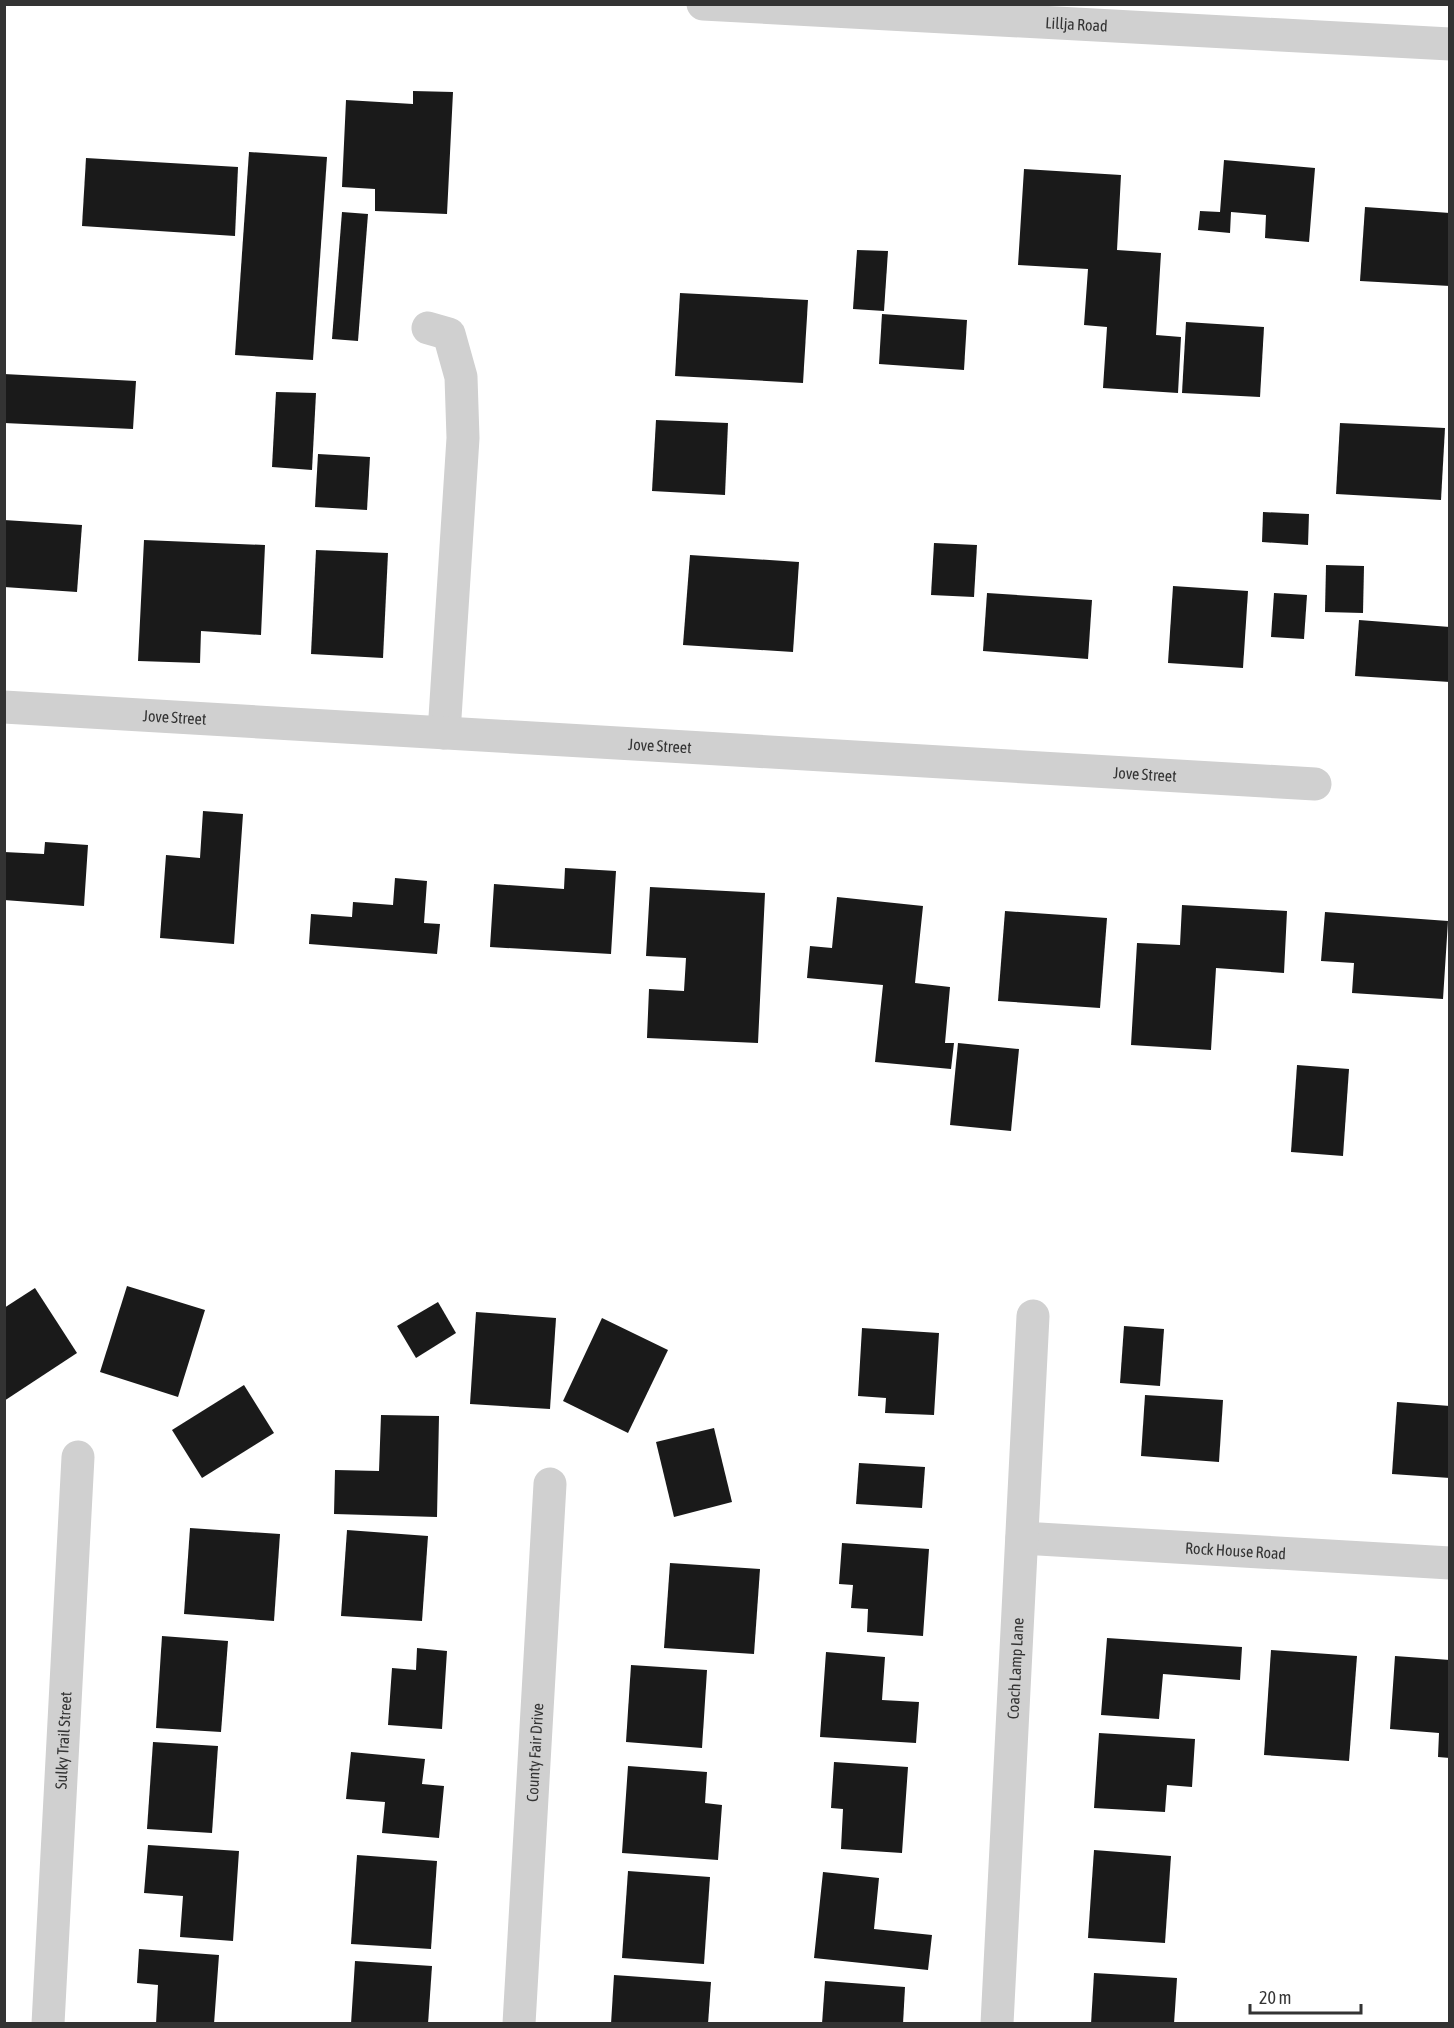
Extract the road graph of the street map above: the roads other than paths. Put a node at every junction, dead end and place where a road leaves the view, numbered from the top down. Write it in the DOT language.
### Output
graph roads {
  1 [pos="703,4"];
  2 [pos="1449,44"];
  3 [pos="428,328"];
  4 [pos="4,707"];
  5 [pos="444,733"];
  6 [pos="1315,784"];
  7 [pos="1033,1316"];
  8 [pos="78,1457"];
  9 [pos="550,1484"];
  10 [pos="1022,1538"];
  11 [pos="1449,1563"];
  12 [pos="48,2024"];
  13 [pos="519,2024"];
  14 [pos="998,2024"];
  1 -- 2 [label="street, Lillja Road"];
  3 -- 5 [label="street"];
  4 -- 5 [label="street, Jove Street"];
  5 -- 6 [label="street, Jove Street"];
  7 -- 10 [label="street, Coach Lamp Lane"];
  8 -- 12 [label="street, Sulky Trail Street"];
  9 -- 13 [label="street, County Fair Drive"];
  10 -- 11 [label="street, Rock House Road"];
  10 -- 14 [label="street, Coach Lamp Lane"];
}
